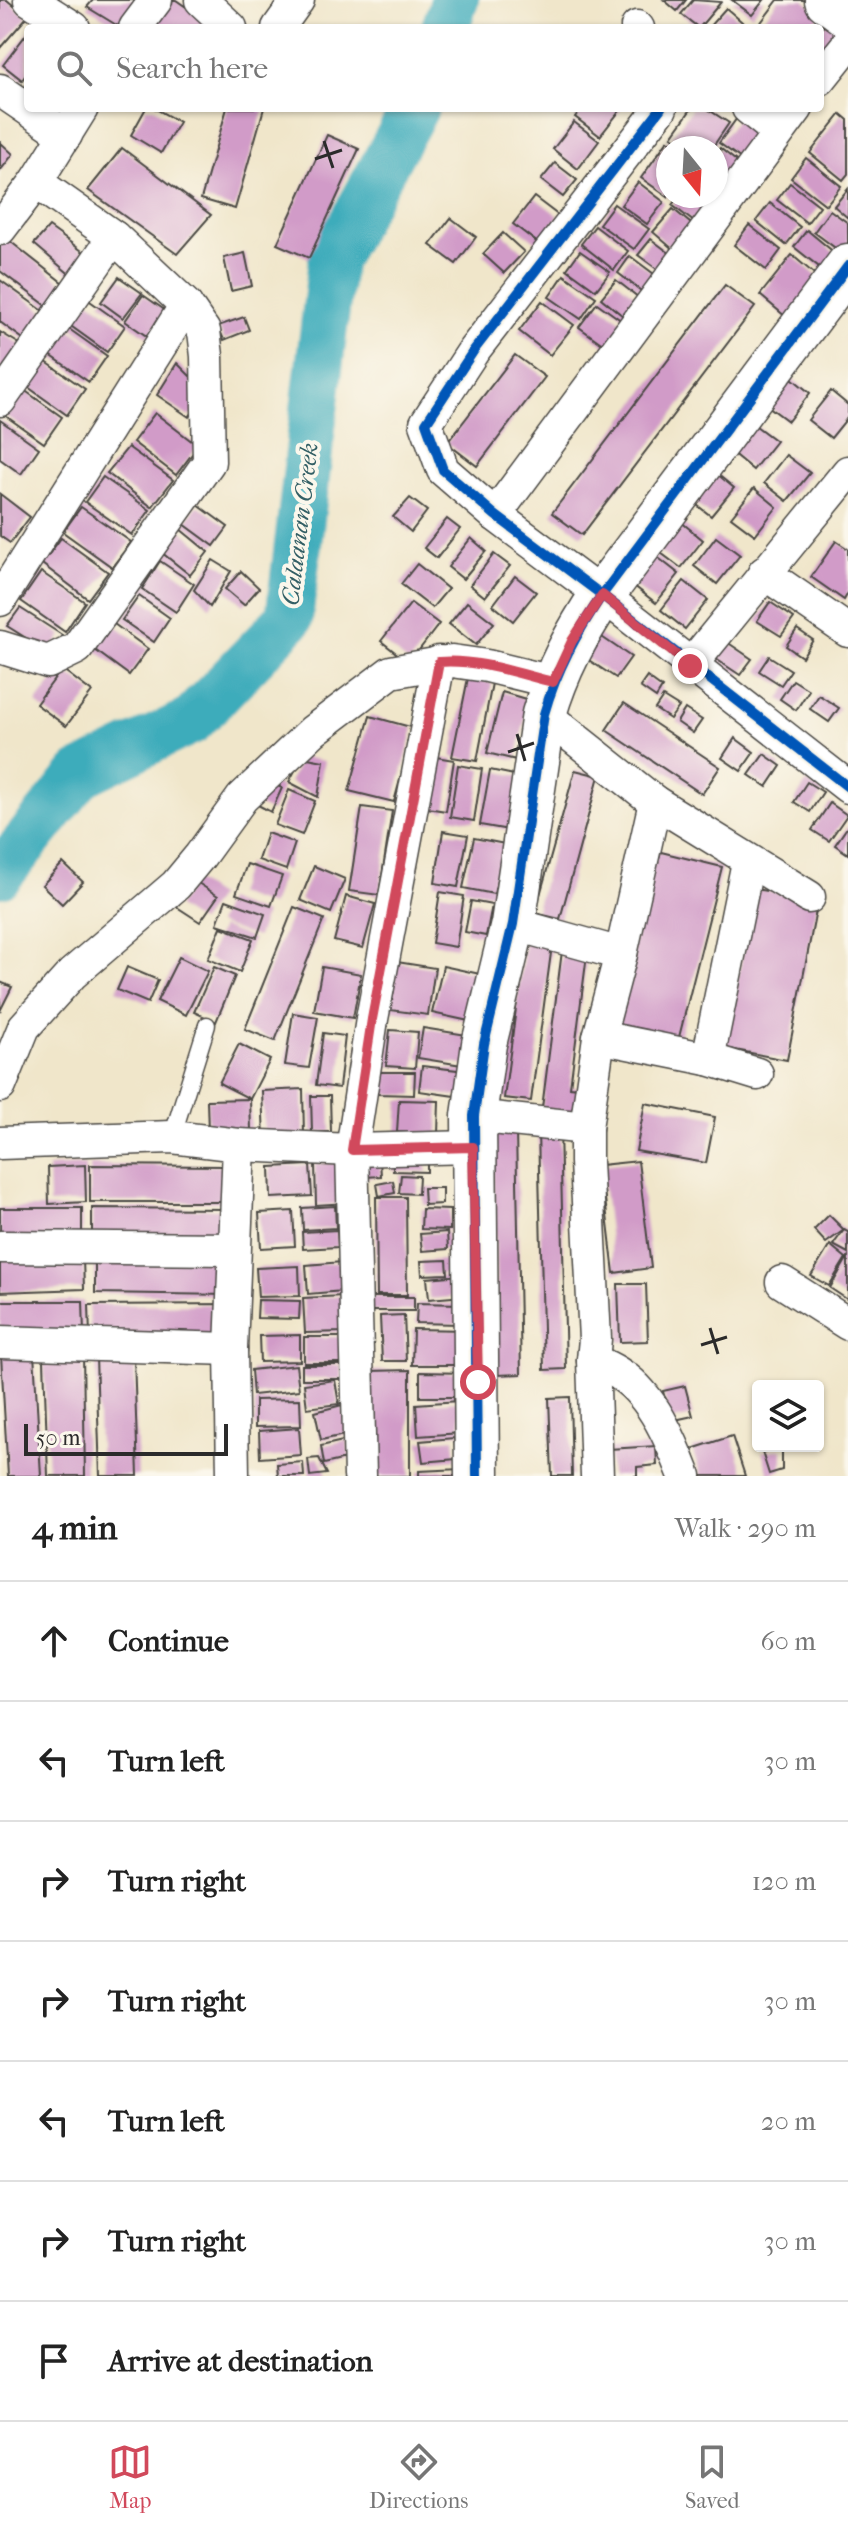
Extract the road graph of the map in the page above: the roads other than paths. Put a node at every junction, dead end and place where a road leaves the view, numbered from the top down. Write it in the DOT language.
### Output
graph roads {
  1 [pos="30,0"];
  2 [pos="156,0"];
  3 [pos="201,0"];
  4 [pos="298,0"];
  5 [pos="827,0"];
  6 [pos="848,15"];
  7 [pos="68,24"];
  8 [pos="138,24"];
  9 [pos="227,24"];
  10 [pos="281,24"];
  11 [pos="848,44"];
  12 [pos="824,74"];
  13 [pos="0,90"];
  14 [pos="24,100"];
  15 [pos="53,112"];
  16 [pos="658,112"];
  17 [pos="761,112"];
  18 [pos="788,120"];
  19 [pos="74,121"];
  20 [pos="36,182"];
  21 [pos="0,229"];
  22 [pos="114,237"];
  23 [pos="848,266"];
  24 [pos="186,305"];
  25 [pos="0,400"];
  26 [pos="848,472"];
  27 [pos="495,515"];
  28 [pos="764,573"];
  29 [pos="602,595"];
  30 [pos="0,600"];
  31 [pos="848,631"];
  32 [pos="0,647"];
  33 [pos="439,662"];
  34 [pos="690,666"];
  35 [pos="548,698"];
  36 [pos="848,787"];
  37 [pos="655,802"];
  38 [pos="748,862"];
  39 [pos="809,897"];
  40 [pos="513,924"];
  41 [pos="621,954"];
  42 [pos="207,1025"];
  43 [pos="599,1037"];
  44 [pos="708,1059"];
  45 [pos="757,1074"];
  46 [pos="0,1086"];
  47 [pos="586,1128"];
  48 [pos="473,1132"];
  49 [pos="172,1137"];
  50 [pos="0,1143"];
  51 [pos="239,1145"];
  52 [pos="352,1150"];
  53 [pos="0,1247"];
  54 [pos="234,1249"];
  55 [pos="782,1282"];
  56 [pos="848,1324"];
  57 [pos="0,1342"];
  58 [pos="231,1349"];
  59 [pos="593,1360"];
  60 [pos="233,1476"];
  61 [pos="360,1476"];
  62 [pos="477,1476"];
  63 [pos="597,1476"];
  64 [pos="685,1476"];
  1 -- 7 [label="street"];
  2 -- 8 [label="street"];
  3 -- 9 [label="street"];
  4 -- 10 [label="street"];
  5 -- 6 [label="street"];
  11 -- 12 [label="street"];
  13 -- 14 [label="street"];
  15 -- 19 [label="street"];
  16 -- 27 [label="street"];
  17 -- 18 [label="street"];
  18 -- 27 [label="street"];
  19 -- 20 [label="street"];
  20 -- 21 [label="street"];
  20 -- 22 [label="street"];
  22 -- 24 [label="street"];
  22 -- 25 [label="street"];
  23 -- 29 [label="street"];
  24 -- 30 [label="street"];
  24 -- 32 [label="street"];
  26 -- 28 [label="street"];
  27 -- 29 [label="street"];
  28 -- 31 [label="street"];
  28 -- 34 [label="street"];
  29 -- 34 [label="street"];
  29 -- 35 [label="street"];
  33 -- 35 [label="street"];
  33 -- 46 [label="street"];
  33 -- 52 [label="street"];
  34 -- 36 [label="street"];
  35 -- 37 [label="street"];
  35 -- 40 [label="street"];
  37 -- 38 [label="street"];
  37 -- 41 [label="street"];
  38 -- 39 [label="street"];
  38 -- 44 [label="street"];
  40 -- 41 [label="street"];
  40 -- 48 [label="street"];
  41 -- 43 [label="street"];
  42 -- 49 [label="lane"];
  43 -- 44 [label="street"];
  43 -- 47 [label="street"];
  44 -- 45 [label="street"];
  47 -- 48 [label="street"];
  47 -- 59 [label="street"];
  48 -- 52 [label="street"];
  48 -- 62 [label="street"];
  49 -- 50 [label="street"];
  49 -- 51 [label="street"];
  51 -- 52 [label="street"];
  51 -- 54 [label="street"];
  52 -- 61 [label="street"];
  53 -- 54 [label="street"];
  54 -- 58 [label="street"];
  55 -- 56 [label="street"];
  57 -- 58 [label="street"];
  58 -- 60 [label="street"];
  59 -- 63 [label="street"];
  59 -- 64 [label="street"];
}
